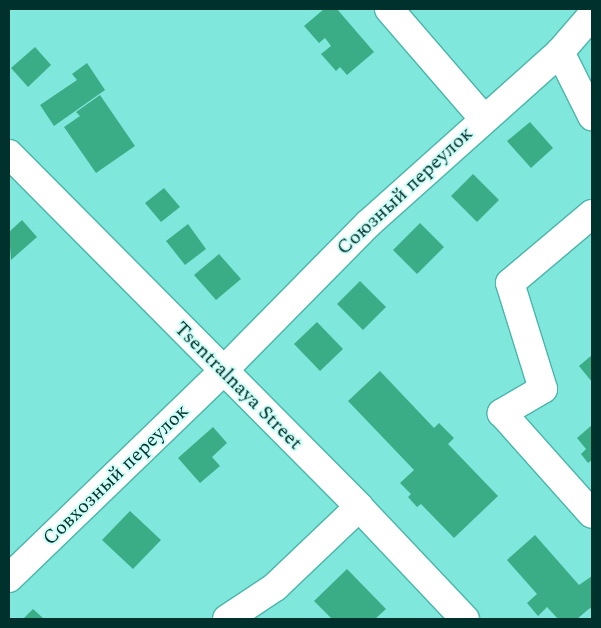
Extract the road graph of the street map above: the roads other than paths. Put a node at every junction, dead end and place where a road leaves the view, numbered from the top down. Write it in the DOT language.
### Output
graph roads {
  1 [pos="389,9"];
  2 [pos="592,15"];
  3 [pos="560,52"];
  4 [pos="592,116"];
  5 [pos="484,118"];
  6 [pos="9,154"];
  7 [pos="592,214"];
  8 [pos="222,372"];
  9 [pos="359,508"];
  10 [pos="592,514"];
  11 [pos="9,578"];
  12 [pos="227,619"];
  13 [pos="465,619"];
  1 -- 5 [label="street"];
  2 -- 3 [label="street, Союзный переулок"];
  3 -- 4 [label="street"];
  3 -- 5 [label="street, Союзный переулок"];
  5 -- 8 [label="street, Союзный переулок"];
  6 -- 8 [label="street, Tsentralnaya Street"];
  7 -- 10 [label="street"];
  8 -- 9 [label="street, Tsentralnaya Street"];
  8 -- 11 [label="street, Совхозный переулок"];
  9 -- 12 [label="street"];
  9 -- 13 [label="street, Tsentralnaya Street"];
}
